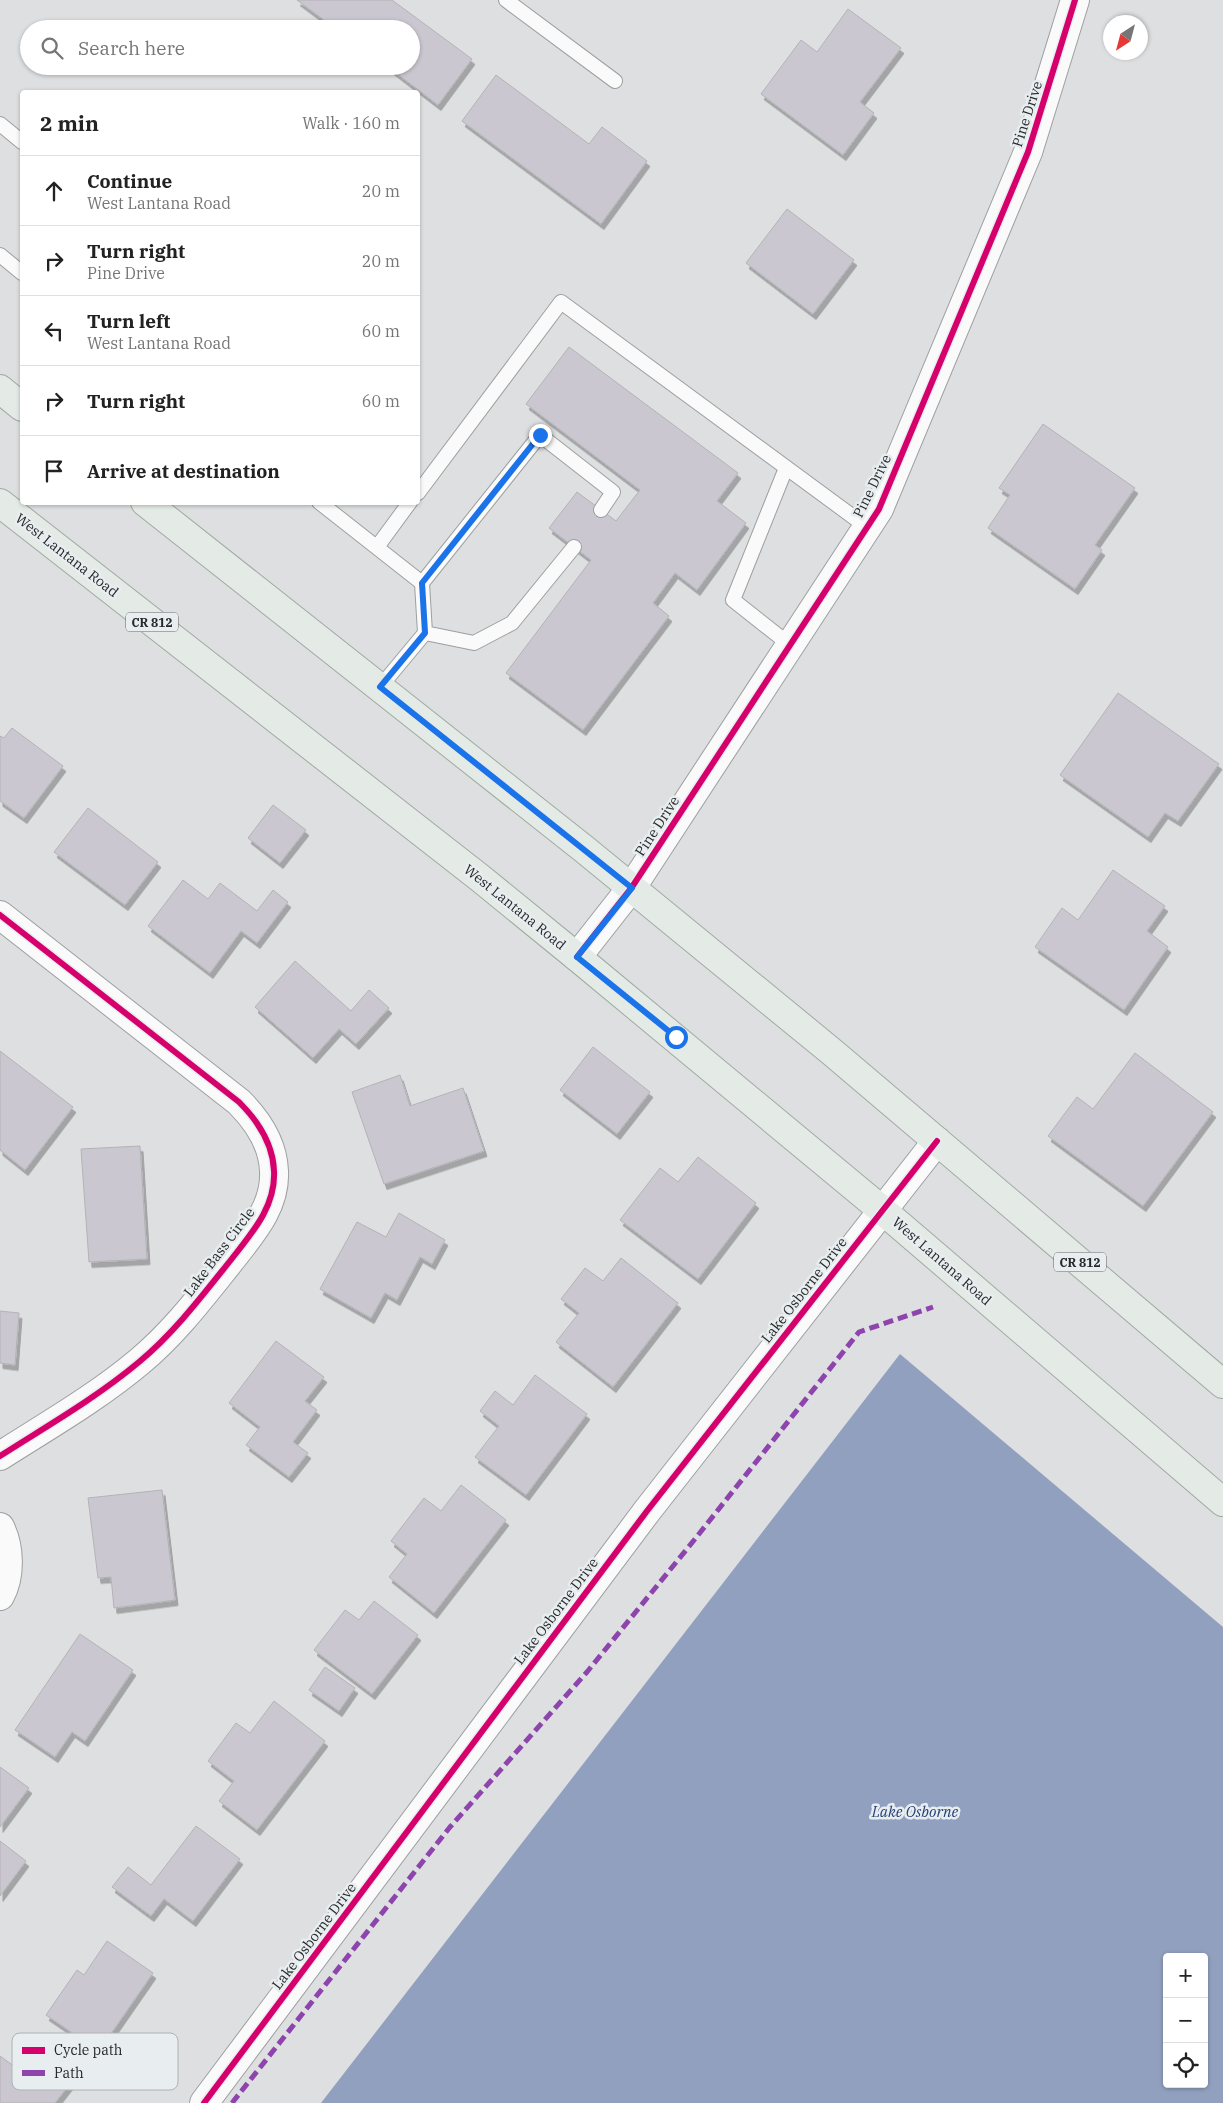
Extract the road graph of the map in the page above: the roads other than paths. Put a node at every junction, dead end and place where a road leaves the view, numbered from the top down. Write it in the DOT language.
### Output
graph roads {
  1 [pos="506,0"];
  2 [pos="1075,0"];
  3 [pos="615,81"];
  4 [pos="0,124"];
  5 [pos="20,140"];
  6 [pos="0,255"];
  7 [pos="20,271"];
  8 [pos="0,389"];
  9 [pos="20,405"];
  10 [pos="786,468"];
  11 [pos="420,490"];
  12 [pos="0,503"];
  13 [pos="149,505"];
  14 [pos="323,505"];
  15 [pos="408,505"];
  16 [pos="601,510"];
  17 [pos="867,527"];
  18 [pos="377,547"];
  19 [pos="574,547"];
  20 [pos="422,583"];
  21 [pos="425,633"];
  22 [pos="790,645"];
  23 [pos="380,687"];
  24 [pos="632,888"];
  25 [pos="0,915"];
  26 [pos="577,957"];
  27 [pos="937,1141"];
  28 [pos="882,1210"];
  29 [pos="1223,1384"];
  30 [pos="0,1456"];
  31 [pos="1223,1502"];
  32 [pos="0,1527"];
  33 [pos="0,1596"];
  34 [pos="204,2103"];
  1 -- 3 [label="lane"];
  2 -- 17 [label="street, Pine Drive"];
  4 -- 5 [label="lane"];
  6 -- 7 [label="lane"];
  8 -- 9 [label="main road"];
  10 -- 11 [label="lane"];
  10 -- 17 [label="lane"];
  10 -- 22 [label="lane"];
  12 -- 26 [label="main road, West Lantana Road / CR 812"];
  13 -- 23 [label="main road, CR 812"];
  14 -- 18 [label="lane"];
  15 -- 18 [label="lane"];
  16 -- 20 [label="lane"];
  17 -- 22 [label="street, Pine Drive"];
  18 -- 20 [label="lane"];
  19 -- 21 [label="lane"];
  20 -- 21 [label="lane"];
  21 -- 23 [label="lane"];
  22 -- 24 [label="street, Pine Drive"];
  23 -- 24 [label="main road, CR 812"];
  24 -- 26 [label="street, Pine Drive"];
  24 -- 27 [label="main road, CR 812"];
  25 -- 30 [label="street, Lake Bass Circle"];
  26 -- 28 [label="main road, West Lantana Road / CR 812"];
  27 -- 28 [label="street, Lake Osborne Drive"];
  27 -- 29 [label="main road, CR 812"];
  28 -- 31 [label="main road, West Lantana Road / CR 812"];
  28 -- 34 [label="street, Lake Osborne Drive"];
  32 -- 33 [label="street"];
}
